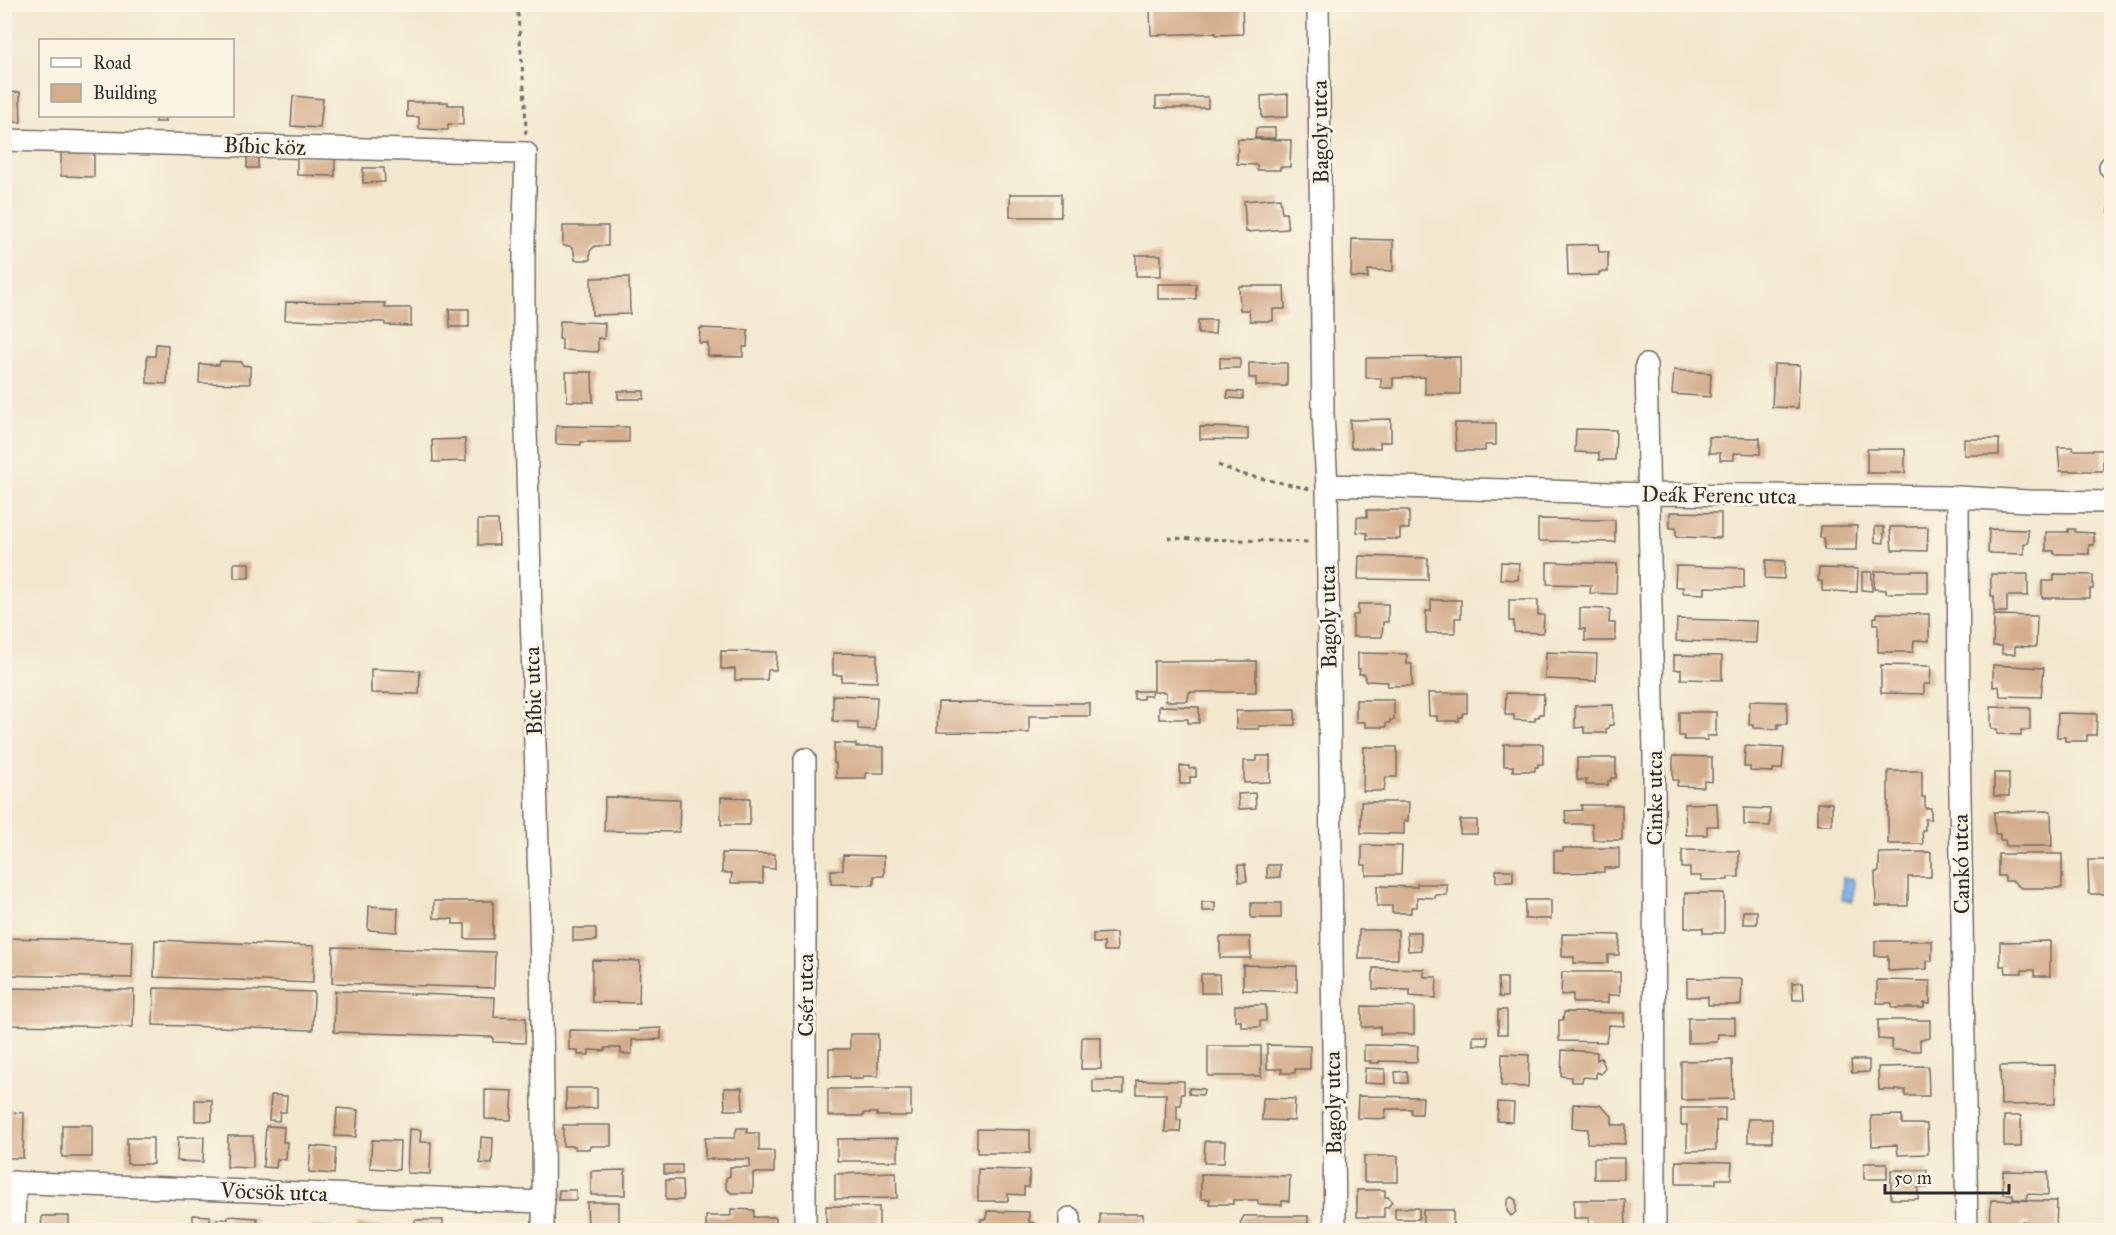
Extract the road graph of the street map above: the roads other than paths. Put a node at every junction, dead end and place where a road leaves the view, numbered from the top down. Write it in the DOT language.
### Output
graph roads {
  1 [pos="1318,4"];
  2 [pos="4,140"];
  3 [pos="526,153"];
  4 [pos="1646,365"];
  5 [pos="1327,488"];
  6 [pos="1648,494"];
  7 [pos="1958,497"];
  8 [pos="2112,502"];
  9 [pos="805,759"];
  10 [pos="10,1182"];
  11 [pos="544,1202"];
  12 [pos="14,1230"];
  13 [pos="543,1230"];
  14 [pos="806,1230"];
  15 [pos="1335,1230"];
  16 [pos="1656,1230"];
  17 [pos="1967,1230"];
  1 -- 5 [label="street, Bagoly utca"];
  2 -- 3 [label="street, Bíbic köz"];
  3 -- 11 [label="street, Bíbic utca"];
  4 -- 6 [label="street, Cinke utca"];
  5 -- 6 [label="street, Deák Ferenc utca"];
  5 -- 15 [label="street, Bagoly utca"];
  6 -- 7 [label="street, Deák Ferenc utca"];
  6 -- 16 [label="street, Cinke utca"];
  7 -- 8 [label="street, Deák Ferenc utca"];
  7 -- 17 [label="street, Cankó utca"];
  9 -- 14 [label="street, Csér utca"];
  10 -- 11 [label="street, Vöcsök utca"];
  10 -- 12 [label="street"];
  11 -- 13 [label="street, Bíbic utca"];
}
